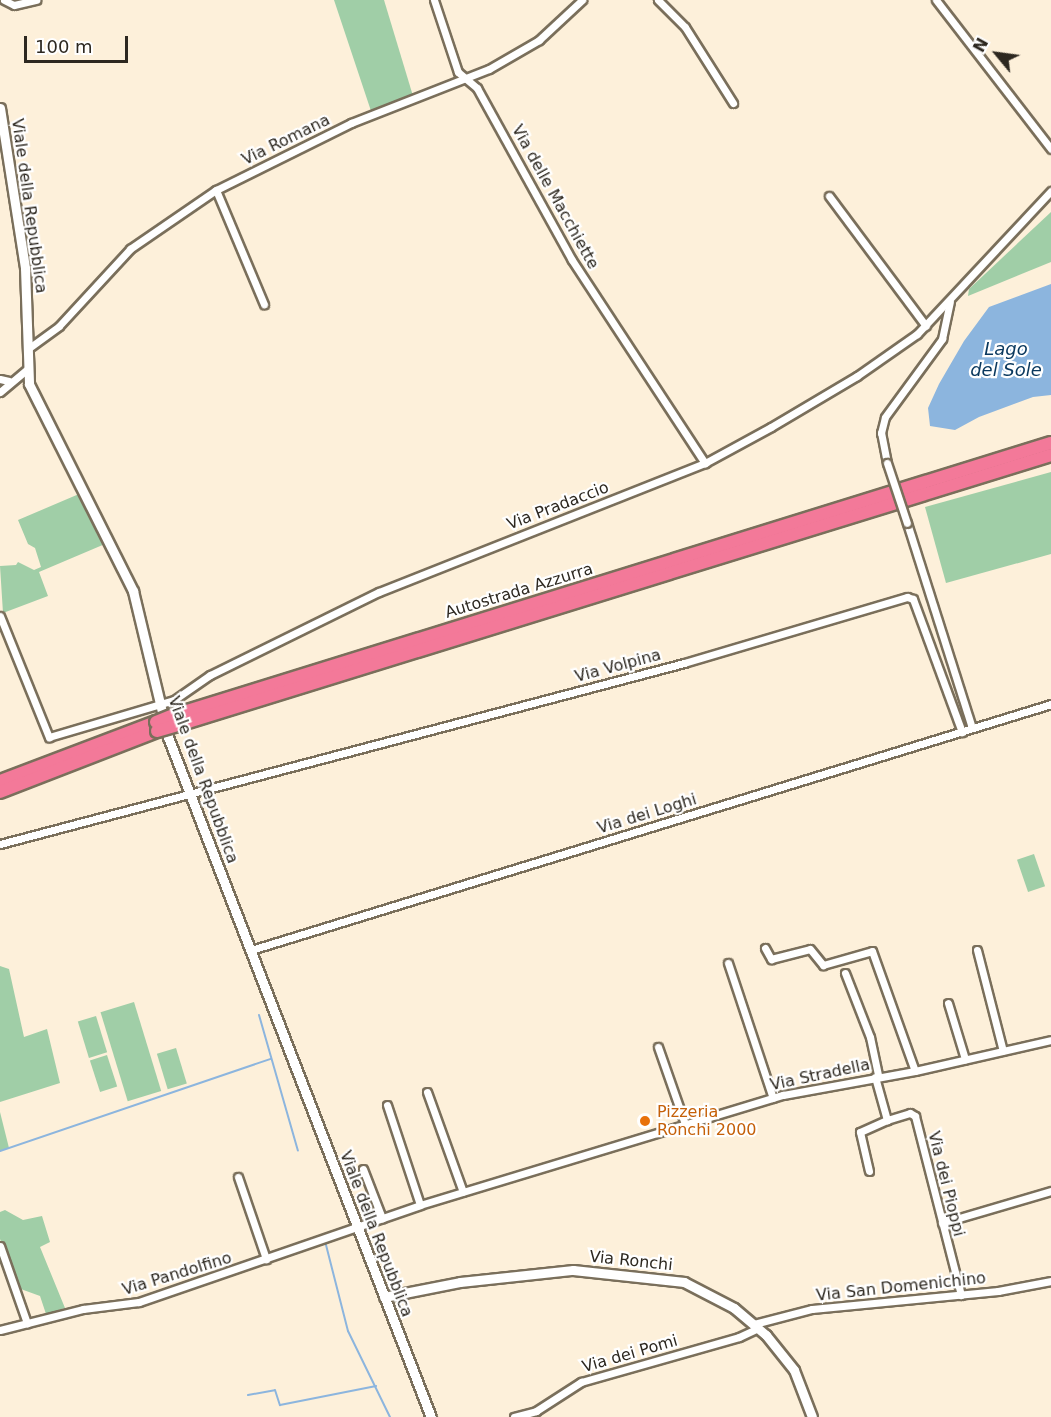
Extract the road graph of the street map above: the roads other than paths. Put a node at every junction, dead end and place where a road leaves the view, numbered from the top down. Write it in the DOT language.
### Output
graph roads {
  1 [pos="2,0"];
  2 [pos="36,0"];
  3 [pos="434,0"];
  4 [pos="582,0"];
  5 [pos="658,0"];
  6 [pos="936,0"];
  7 [pos="466,81"];
  8 [pos="734,103"];
  9 [pos="0,108"];
  10 [pos="1051,149"];
  11 [pos="216,190"];
  12 [pos="1051,190"];
  13 [pos="829,196"];
  14 [pos="950,302"];
  15 [pos="264,304"];
  16 [pos="926,326"];
  17 [pos="29,348"];
  18 [pos="27,369"];
  19 [pos="0,380"];
  20 [pos="9,381"];
  21 [pos="0,392"];
  22 [pos="1051,443"];
  23 [pos="1051,454"];
  24 [pos="705,463"];
  25 [pos="0,616"];
  26 [pos="157,703"];
  27 [pos="1051,704"];
  28 [pos="173,721"];
  29 [pos="156,727"];
  30 [pos="972,729"];
  31 [pos="962,732"];
  32 [pos="0,781"];
  33 [pos="0,792"];
  34 [pos="191,795"];
  35 [pos="0,843"];
  36 [pos="765,948"];
  37 [pos="251,950"];
  38 [pos="977,950"];
  39 [pos="728,963"];
  40 [pos="845,973"];
  41 [pos="948,1003"];
  42 [pos="1051,1040"];
  43 [pos="658,1047"];
  44 [pos="1003,1051"];
  45 [pos="965,1059"];
  46 [pos="915,1071"];
  47 [pos="877,1077"];
  48 [pos="427,1092"];
  49 [pos="773,1098"];
  50 [pos="387,1105"];
  51 [pos="887,1120"];
  52 [pos="685,1124"];
  53 [pos="397,1166"];
  54 [pos="363,1169"];
  55 [pos="869,1171"];
  56 [pos="238,1177"];
  57 [pos="1051,1191"];
  58 [pos="463,1192"];
  59 [pos="419,1205"];
  60 [pos="382,1218"];
  61 [pos="942,1223"];
  62 [pos="357,1226"];
  63 [pos="0,1246"];
  64 [pos="266,1259"];
  65 [pos="1051,1281"];
  66 [pos="961,1295"];
  67 [pos="384,1297"];
  68 [pos="27,1323"];
  69 [pos="756,1326"];
  70 [pos="0,1330"];
  71 [pos="431,1417"];
  72 [pos="514,1417"];
  73 [pos="812,1417"];
  1 -- 2 [label="street"];
  3 -- 7 [label="street, Via delle Macchiette"];
  4 -- 7 [label="street, Via Romana"];
  5 -- 8 [label="street"];
  6 -- 10 [label="street"];
  7 -- 11 [label="street, Via Romana"];
  7 -- 24 [label="street, Via delle Macchiette"];
  9 -- 17 [label="main road, Viale della Repubblica"];
  11 -- 15 [label="street"];
  11 -- 17 [label="street, Via Romana"];
  12 -- 14 [label="street, Via Pradaccio"];
  13 -- 16 [label="street"];
  14 -- 16 [label="street, Via Pradaccio"];
  14 -- 30 [label="street, Via Pradaccio, bridge"];
  16 -- 24 [label="street, Via Pradaccio"];
  17 -- 18 [label="main road, Viale della Repubblica"];
  18 -- 20 [label="street"];
  18 -- 26 [label="main road, Viale della Repubblica"];
  19 -- 20 [label="street"];
  20 -- 21 [label="street"];
  22 -- 28 [label="highway, Autostrada Azzurra"];
  23 -- 28 [label="highway, Autostrada Azzurra"];
  24 -- 26 [label="street, Via Pradaccio"];
  25 -- 26 [label="street, Via Pradaccio"];
  26 -- 34 [label="main road, Viale della Repubblica"];
  27 -- 30 [label="street, Via dei Loghi"];
  28 -- 29 [label="highway, Autostrada Azzurra, bridge"];
  29 -- 32 [label="highway, Autostrada Azzurra"];
  29 -- 33 [label="highway, Autostrada Azzurra"];
  30 -- 31 [label="street, Via dei Loghi"];
  31 -- 34 [label="street, Via Volpina"];
  31 -- 37 [label="street, Via dei Loghi"];
  34 -- 35 [label="street"];
  34 -- 37 [label="main road, Viale della Repubblica"];
  36 -- 46 [label="street"];
  37 -- 62 [label="main road, Viale della Repubblica"];
  38 -- 44 [label="street"];
  39 -- 49 [label="street"];
  40 -- 47 [label="street"];
  41 -- 45 [label="street"];
  42 -- 44 [label="street, Via Stradella"];
  43 -- 52 [label="street"];
  44 -- 45 [label="street, Via Stradella"];
  45 -- 46 [label="street, Via Stradella"];
  46 -- 47 [label="street, Via Stradella"];
  47 -- 49 [label="street, Via Stradella"];
  47 -- 51 [label="street"];
  48 -- 58 [label="street"];
  49 -- 52 [label="street, Via Stradella"];
  50 -- 59 [label="street"];
  51 -- 55 [label="street"];
  51 -- 61 [label="street, Via dei Pioppi"];
  52 -- 58 [label="street, Via Stradella"];
  53 -- 59 [label="street"];
  54 -- 60 [label="street"];
  56 -- 64 [label="street"];
  57 -- 61 [label="street"];
  58 -- 59 [label="street, Via Stradella"];
  59 -- 60 [label="street, Via Stradella"];
  60 -- 62 [label="street, Via Stradella"];
  61 -- 66 [label="street, Via dei Pioppi"];
  62 -- 64 [label="street, Via Pandolfino"];
  62 -- 67 [label="main road, Viale della Repubblica"];
  63 -- 68 [label="street"];
  64 -- 68 [label="street, Via Pandolfino"];
  65 -- 66 [label="street, Via San Domenichino"];
  66 -- 69 [label="street, Via San Domenichino"];
  67 -- 69 [label="main road, Via Ronchi"];
  67 -- 71 [label="main road, Viale della Repubblica"];
  68 -- 70 [label="street, Via Pandolfino"];
  69 -- 72 [label="street, Via dei Pomi"];
  69 -- 73 [label="main road, Via Ronchi"];
}
